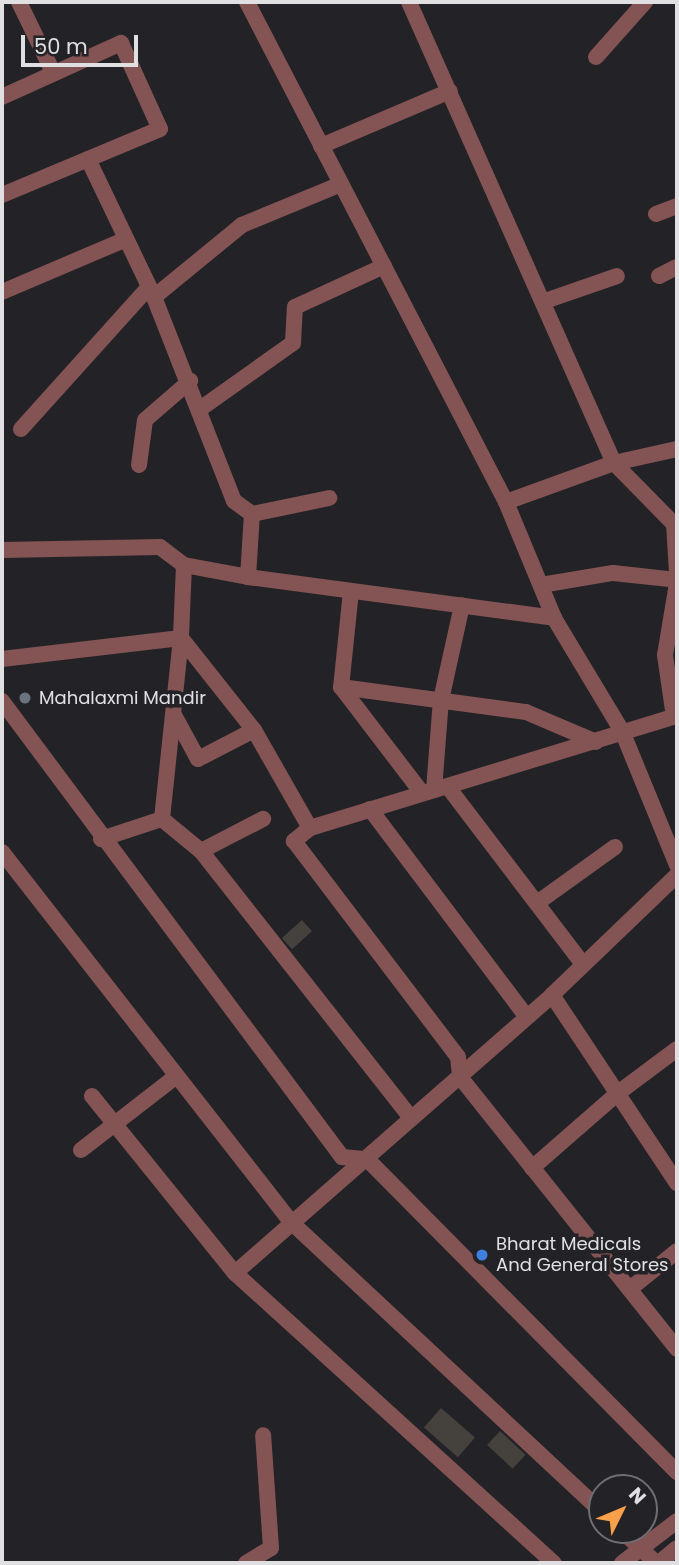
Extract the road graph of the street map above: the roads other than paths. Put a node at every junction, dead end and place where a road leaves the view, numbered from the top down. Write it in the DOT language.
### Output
graph roads {
  1 [pos="19,2"];
  2 [pos="247,2"];
  3 [pos="409,2"];
  4 [pos="645,2"];
  5 [pos="596,57"];
  6 [pos="53,72"];
  7 [pos="450,91"];
  8 [pos="2,97"];
  9 [pos="321,146"];
  10 [pos="88,159"];
  11 [pos="341,184"];
  12 [pos="2,195"];
  13 [pos="677,206"];
  14 [pos="656,214"];
  15 [pos="127,239"];
  16 [pos="384,266"];
  17 [pos="677,267"];
  18 [pos="617,276"];
  19 [pos="659,276"];
  20 [pos="2,292"];
  21 [pos="152,292"];
  22 [pos="545,301"];
  23 [pos="190,381"];
  24 [pos="201,409"];
  25 [pos="21,429"];
  26 [pos="677,449"];
  27 [pos="614,463"];
  28 [pos="139,465"];
  29 [pos="329,498"];
  30 [pos="506,502"];
  31 [pos="252,514"];
  32 [pos="2,551"];
  33 [pos="184,565"];
  34 [pos="677,573"];
  35 [pos="248,577"];
  36 [pos="677,582"];
  37 [pos="541,585"];
  38 [pos="351,591"];
  39 [pos="462,605"];
  40 [pos="554,618"];
  41 [pos="181,638"];
  42 [pos="2,659"];
  43 [pos="341,687"];
  44 [pos="441,700"];
  45 [pos="2,701"];
  46 [pos="174,714"];
  47 [pos="676,716"];
  48 [pos="254,730"];
  49 [pos="622,731"];
  50 [pos="596,742"];
  51 [pos="435,790"];
  52 [pos="370,809"];
  53 [pos="162,819"];
  54 [pos="263,819"];
  55 [pos="310,828"];
  56 [pos="101,839"];
  57 [pos="615,847"];
  58 [pos="201,851"];
  59 [pos="2,852"];
  60 [pos="677,864"];
  61 [pos="677,875"];
  62 [pos="537,903"];
  63 [pos="583,964"];
  64 [pos="552,995"];
  65 [pos="526,1016"];
  66 [pos="677,1049"];
  67 [pos="175,1077"];
  68 [pos="460,1077"];
  69 [pos="618,1093"];
  70 [pos="92,1096"];
  71 [pos="411,1118"];
  72 [pos="116,1124"];
  73 [pos="81,1150"];
  74 [pos="367,1159"];
  75 [pos="532,1168"];
  76 [pos="677,1183"];
  77 [pos="291,1222"];
  78 [pos="677,1251"];
  79 [pos="235,1273"];
  80 [pos="631,1288"];
  81 [pos="677,1349"];
  82 [pos="263,1435"];
  83 [pos="677,1472"];
  84 [pos="588,1499"];
  85 [pos="677,1521"];
  86 [pos="636,1544"];
  87 [pos="677,1548"];
  88 [pos="641,1549"];
  89 [pos="246,1563"];
  90 [pos="554,1563"];
  91 [pos="622,1563"];
  92 [pos="658,1563"];
  1 -- 6 [label="street"];
  2 -- 9 [label="street"];
  3 -- 7 [label="street"];
  4 -- 5 [label="street"];
  6 -- 8 [label="street"];
  6 -- 10 [label="street"];
  7 -- 9 [label="street"];
  7 -- 22 [label="street"];
  9 -- 11 [label="street"];
  10 -- 12 [label="street"];
  10 -- 15 [label="street"];
  11 -- 16 [label="street"];
  11 -- 21 [label="street"];
  13 -- 14 [label="street"];
  15 -- 20 [label="street"];
  15 -- 21 [label="street"];
  16 -- 24 [label="street"];
  16 -- 30 [label="street"];
  17 -- 19 [label="street"];
  18 -- 22 [label="street"];
  21 -- 23 [label="street"];
  21 -- 25 [label="street"];
  22 -- 27 [label="street"];
  23 -- 24 [label="street"];
  23 -- 28 [label="street"];
  24 -- 31 [label="street"];
  26 -- 27 [label="street"];
  27 -- 30 [label="street"];
  27 -- 34 [label="street"];
  29 -- 31 [label="street"];
  30 -- 37 [label="street"];
  31 -- 35 [label="street"];
  32 -- 33 [label="street"];
  33 -- 35 [label="street"];
  33 -- 41 [label="street"];
  35 -- 38 [label="street"];
  36 -- 37 [label="street"];
  36 -- 47 [label="street"];
  37 -- 40 [label="street"];
  38 -- 39 [label="street"];
  38 -- 43 [label="street"];
  39 -- 40 [label="street"];
  39 -- 44 [label="street"];
  40 -- 49 [label="street"];
  41 -- 42 [label="street"];
  41 -- 46 [label="street"];
  41 -- 48 [label="street"];
  43 -- 44 [label="street"];
  43 -- 51 [label="street"];
  44 -- 50 [label="street"];
  44 -- 51 [label="street"];
  45 -- 56 [label="street"];
  46 -- 48 [label="street"];
  46 -- 53 [label="street"];
  47 -- 49 [label="street"];
  48 -- 55 [label="street"];
  49 -- 50 [label="street"];
  49 -- 60 [label="street"];
  50 -- 51 [label="street"];
  51 -- 52 [label="street"];
  51 -- 62 [label="street"];
  52 -- 55 [label="street"];
  52 -- 65 [label="street"];
  53 -- 56 [label="street"];
  53 -- 58 [label="street"];
  54 -- 58 [label="street"];
  55 -- 68 [label="street"];
  56 -- 74 [label="street"];
  57 -- 62 [label="street"];
  58 -- 71 [label="street"];
  59 -- 67 [label="street"];
  61 -- 63 [label="street"];
  62 -- 63 [label="street"];
  63 -- 64 [label="street"];
  64 -- 65 [label="street"];
  64 -- 69 [label="street"];
  65 -- 68 [label="street"];
  66 -- 69 [label="street"];
  67 -- 72 [label="street"];
  67 -- 77 [label="street"];
  68 -- 71 [label="street"];
  68 -- 75 [label="street"];
  69 -- 75 [label="street"];
  69 -- 76 [label="street"];
  70 -- 72 [label="street"];
  71 -- 74 [label="street"];
  72 -- 73 [label="street"];
  72 -- 79 [label="street"];
  74 -- 77 [label="street"];
  74 -- 83 [label="street"];
  75 -- 80 [label="street"];
  77 -- 79 [label="street"];
  77 -- 84 [label="street"];
  78 -- 80 [label="street"];
  79 -- 90 [label="street"];
  80 -- 81 [label="street"];
  82 -- 89 [label="street"];
  85 -- 88 [label="street"];
  86 -- 88 [label="street"];
  87 -- 92 [label="street"];
  88 -- 91 [label="street"];
  88 -- 92 [label="street"];
}
